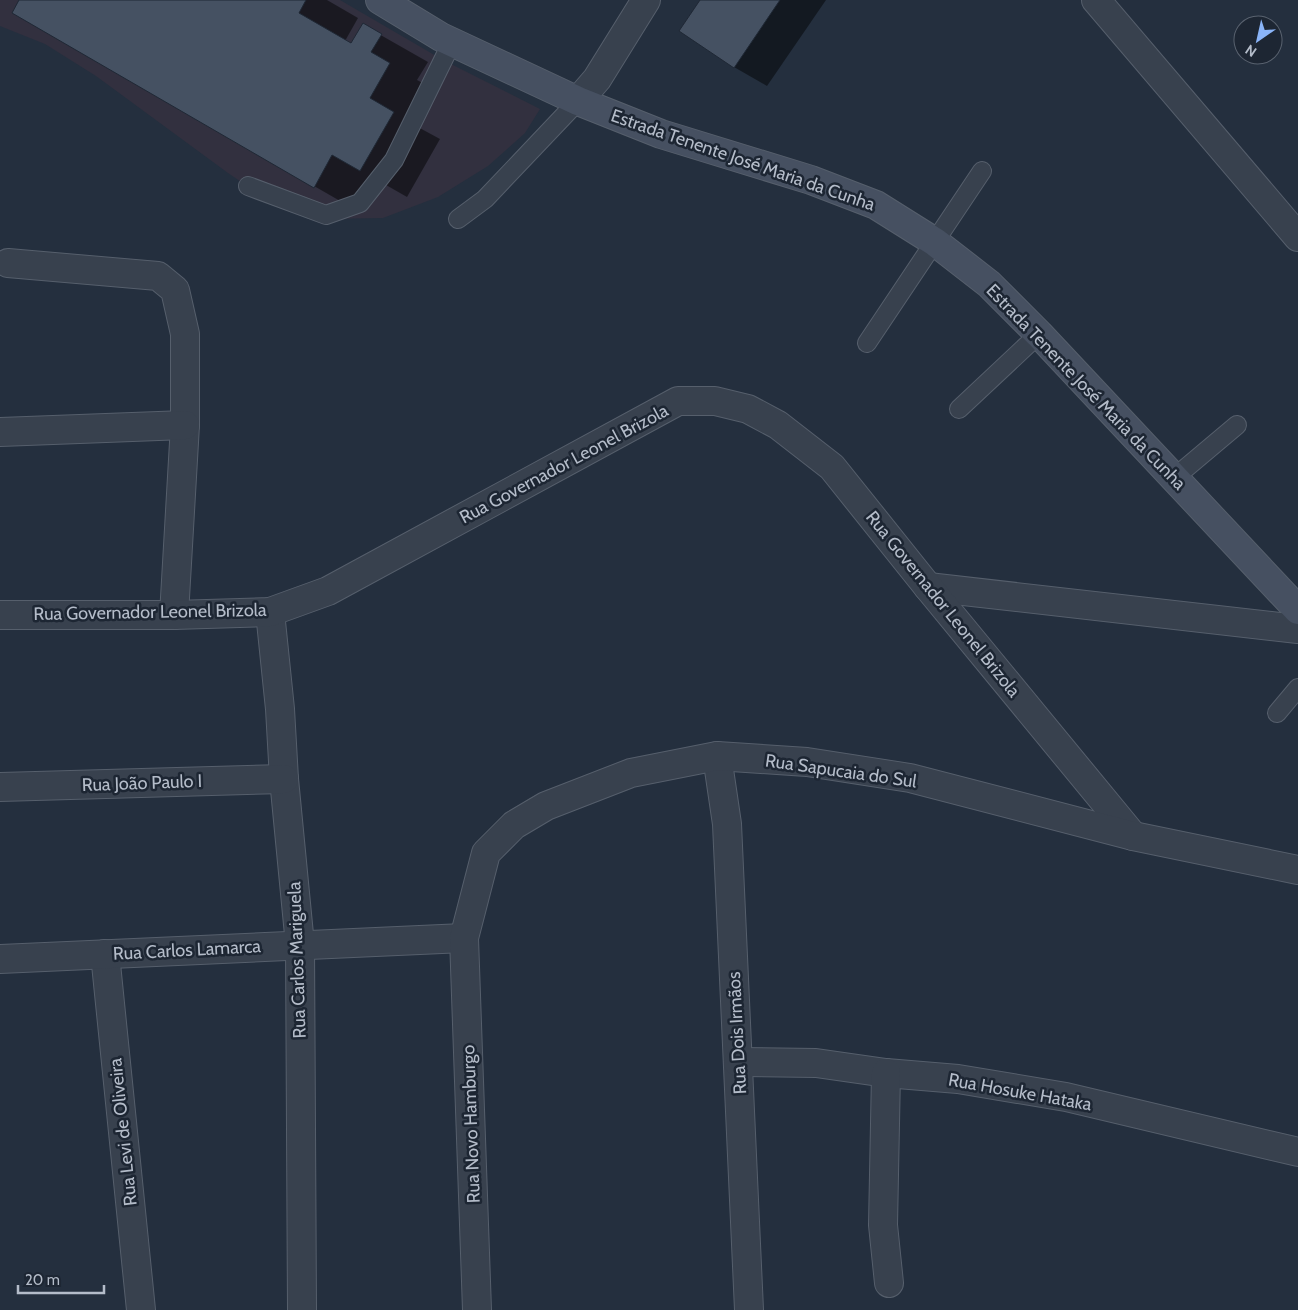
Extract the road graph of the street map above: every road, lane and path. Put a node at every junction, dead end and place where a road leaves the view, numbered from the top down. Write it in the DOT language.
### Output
graph roads {
  1 [pos="380,0"];
  2 [pos="646,0"];
  3 [pos="1096,0"];
  4 [pos="452,42"];
  5 [pos="578,101"];
  6 [pos="982,171"];
  7 [pos="248,186"];
  8 [pos="458,219"];
  9 [pos="1298,237"];
  10 [pos="935,242"];
  11 [pos="3,266"];
  12 [pos="1039,334"];
  13 [pos="866,343"];
  14 [pos="959,409"];
  15 [pos="185,425"];
  16 [pos="1238,425"];
  17 [pos="0,432"];
  18 [pos="1174,478"];
  19 [pos="928,587"];
  20 [pos="1298,610"];
  21 [pos="270,612"];
  22 [pos="0,615"];
  23 [pos="174,615"];
  24 [pos="1298,629"];
  25 [pos="1298,688"];
  26 [pos="1277,713"];
  27 [pos="717,756"];
  28 [pos="284,779"];
  29 [pos="0,787"];
  30 [pos="1133,836"];
  31 [pos="1298,870"];
  32 [pos="464,938"];
  33 [pos="300,945"];
  34 [pos="105,954"];
  35 [pos="0,959"];
  36 [pos="738,1062"];
  37 [pos="886,1073"];
  38 [pos="1298,1152"];
  39 [pos="889,1283"];
  40 [pos="141,1310"];
  41 [pos="302,1310"];
  42 [pos="477,1310"];
  43 [pos="749,1310"];
  1 -- 4 [label="main road, Estrada Tenente José Maria da Cunha"];
  2 -- 5 [label="street"];
  3 -- 9 [label="street"];
  4 -- 5 [label="main road, Estrada Tenente José Maria da Cunha"];
  4 -- 7 [label="lane"];
  5 -- 8 [label="lane"];
  5 -- 10 [label="main road, Estrada Tenente José Maria da Cunha"];
  6 -- 10 [label="lane"];
  10 -- 12 [label="main road, Estrada Tenente José Maria da Cunha"];
  10 -- 13 [label="lane"];
  11 -- 15 [label="street"];
  12 -- 14 [label="lane"];
  12 -- 18 [label="main road, Estrada Tenente José Maria da Cunha"];
  15 -- 17 [label="street"];
  15 -- 23 [label="street"];
  16 -- 18 [label="lane"];
  18 -- 20 [label="main road, Estrada Tenente José Maria da Cunha"];
  19 -- 21 [label="street, Rua Governador Leonel Brizola"];
  19 -- 24 [label="street"];
  19 -- 30 [label="street, Rua Governador Leonel Brizola"];
  21 -- 23 [label="street, Rua Governador Leonel Brizola"];
  21 -- 28 [label="street, Rua Carlos Mariguela"];
  22 -- 23 [label="street, Rua Governador Leonel Brizola"];
  25 -- 26 [label="lane"];
  27 -- 30 [label="street, Rua Sapucaia do Sul"];
  27 -- 32 [label="street, Rua Sapucaia do Sul"];
  27 -- 36 [label="street, Rua Dois Irmãos"];
  28 -- 29 [label="street, Rua João Paulo I"];
  28 -- 33 [label="street, Rua Carlos Mariguela"];
  30 -- 31 [label="street, Rua Sapucaia do Sul"];
  32 -- 33 [label="street, Rua Carlos Lamarca"];
  32 -- 42 [label="street, Rua Novo Hamburgo"];
  33 -- 34 [label="street, Rua Carlos Lamarca"];
  33 -- 41 [label="street, Rua Carlos Mariguela"];
  34 -- 35 [label="street, Rua Carlos Lamarca"];
  34 -- 40 [label="street, Rua Levi de Oliveira"];
  36 -- 37 [label="street, Rua Hosuke Hataka"];
  36 -- 43 [label="street, Rua Dois Irmãos"];
  37 -- 38 [label="street, Rua Hosuke Hataka"];
  37 -- 39 [label="street"];
}
